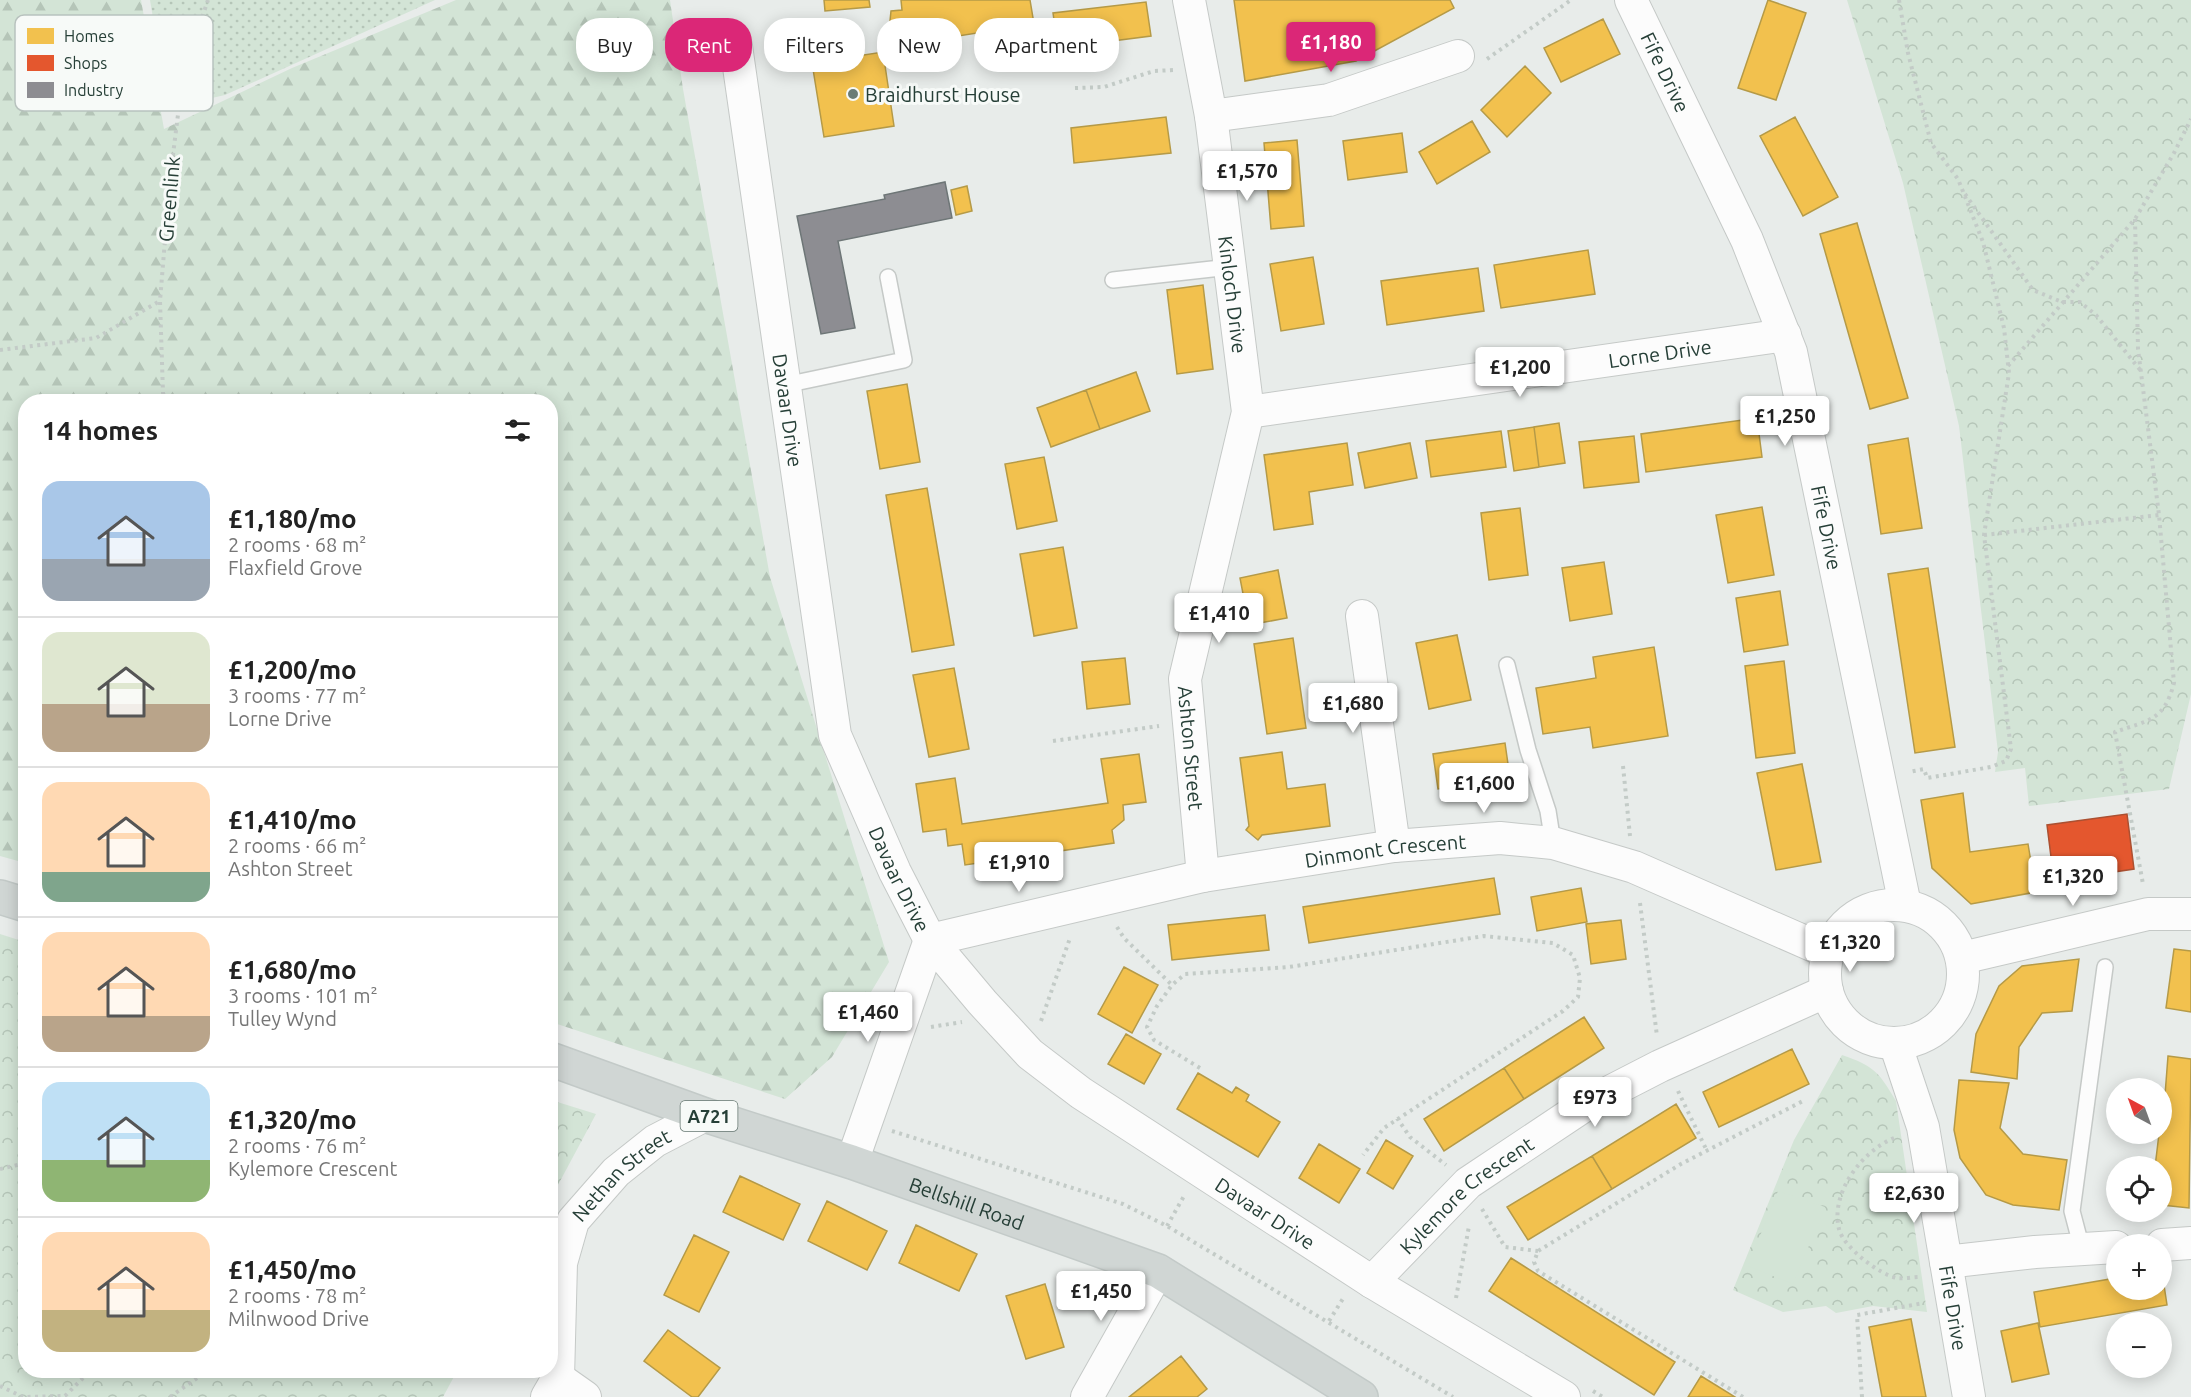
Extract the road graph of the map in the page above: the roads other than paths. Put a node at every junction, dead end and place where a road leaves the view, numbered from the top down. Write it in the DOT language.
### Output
graph roads {
  1 [pos="1189,0"];
  2 [pos="1631,0"];
  3 [pos="1458,56"];
  4 [pos="740,72"];
  5 [pos="1211,116"];
  6 [pos="1230,267"];
  7 [pos="888,278"];
  8 [pos="1113,280"];
  9 [pos="1785,335"];
  10 [pos="785,385"];
  11 [pos="1248,412"];
  12 [pos="1362,616"];
  13 [pos="1507,665"];
  14 [pos="1553,843"];
  15 [pos="1394,846"];
  16 [pos="1203,876"];
  17 [pos="0,897"];
  18 [pos="18,902"];
  19 [pos="1905,905"];
  20 [pos="2191,914"];
  21 [pos="930,940"];
  22 [pos="1828,952"];
  23 [pos="1962,958"];
  24 [pos="2105,967"];
  25 [pos="1827,991"];
  26 [pos="1895,1043"];
  27 [pos="558,1062"];
  28 [pos="705,1115"];
  29 [pos="852,1162"];
  30 [pos="2191,1243"];
  31 [pos="2172,1244"];
  32 [pos="2106,1248"];
  33 [pos="2082,1249"];
  34 [pos="1158,1271"];
  35 [pos="1949,1278"];
  36 [pos="1372,1282"];
  37 [pos="558,1310"];
  38 [pos="553,1387"];
  39 [pos="1573,1391"];
  40 [pos="585,1397"];
  41 [pos="1087,1397"];
  42 [pos="1361,1397"];
  43 [pos="1969,1397"];
  1 -- 5 [label="street, Kinloch Drive"];
  2 -- 9 [label="street, Fife Drive"];
  3 -- 5 [label="street"];
  4 -- 10 [label="street, Davaar Drive"];
  5 -- 6 [label="street, Kinloch Drive"];
  6 -- 8 [label="lane"];
  6 -- 11 [label="street, Kinloch Drive"];
  7 -- 10 [label="lane"];
  9 -- 11 [label="street, Lorne Drive"];
  9 -- 19 [label="street, Fife Drive"];
  10 -- 21 [label="street, Davaar Drive"];
  11 -- 16 [label="street, Ashton Street"];
  12 -- 15 [label="street"];
  13 -- 14 [label="lane"];
  14 -- 15 [label="street, Dinmont Crescent"];
  14 -- 22 [label="street, Dinmont Crescent"];
  15 -- 16 [label="street, Dinmont Crescent"];
  16 -- 21 [label="street, Dinmont Crescent"];
  17 -- 18 [label="main road"];
  19 -- 22 [label="street"];
  19 -- 23 [label="street"];
  20 -- 23 [label="street"];
  21 -- 29 [label="street"];
  21 -- 36 [label="street, Davaar Drive"];
  22 -- 25 [label="street"];
  23 -- 26 [label="street"];
  24 -- 33 [label="lane"];
  25 -- 26 [label="street"];
  25 -- 36 [label="street, Kylemore Crescent"];
  26 -- 35 [label="street, Fife Drive"];
  27 -- 28 [label="main road, Bellshill Road / A721"];
  28 -- 29 [label="main road, Bellshill Road / A721"];
  28 -- 37 [label="street, Nethan Street"];
  29 -- 34 [label="main road, Bellshill Road / A721"];
  30 -- 31 [label="street"];
  32 -- 33 [label="street"];
  33 -- 35 [label="street"];
  34 -- 41 [label="street"];
  34 -- 42 [label="main road, Bellshill Road / A721"];
  35 -- 43 [label="street, Fife Drive"];
  36 -- 39 [label="street, Davaar Drive"];
  38 -- 40 [label="street"];
}
